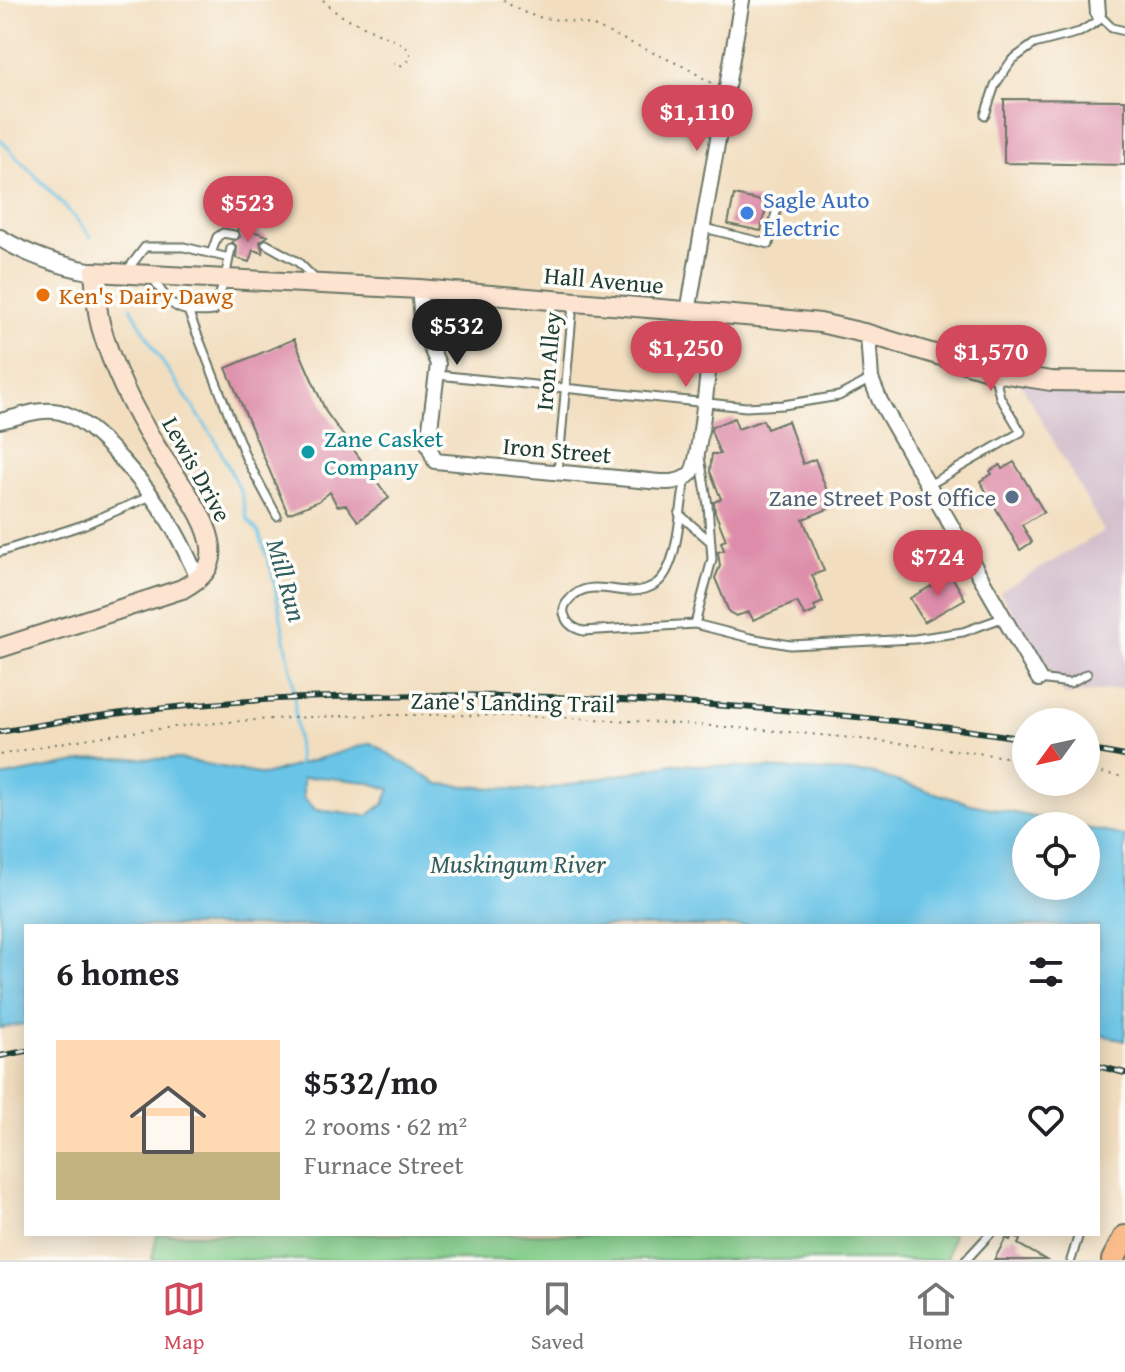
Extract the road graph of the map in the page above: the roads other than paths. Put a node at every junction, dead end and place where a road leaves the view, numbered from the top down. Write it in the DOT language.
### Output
graph roads {
  1 [pos="742,0"];
  2 [pos="1099,11"];
  3 [pos="1125,31"];
  4 [pos="985,115"];
  5 [pos="776,212"];
  6 [pos="704,228"];
  7 [pos="234,235"];
  8 [pos="0,238"];
  9 [pos="266,244"];
  10 [pos="231,248"];
  11 [pos="211,254"];
  12 [pos="229,258"];
  13 [pos="94,272"];
  14 [pos="124,275"];
  15 [pos="152,276"];
  16 [pos="225,279"];
  17 [pos="319,284"];
  18 [pos="419,289"];
  19 [pos="574,302"];
  20 [pos="188,311"];
  21 [pos="688,312"];
  22 [pos="714,314"];
  23 [pos="868,334"];
  24 [pos="994,372"];
  25 [pos="438,375"];
  26 [pos="871,379"];
  27 [pos="1125,382"];
  28 [pos="566,390"];
  29 [pos="703,404"];
  30 [pos="0,421"];
  31 [pos="698,447"];
  32 [pos="558,472"];
  33 [pos="683,478"];
  34 [pos="927,486"];
  35 [pos="151,496"];
  36 [pos="679,514"];
  37 [pos="277,516"];
  38 [pos="710,541"];
  39 [pos="0,552"];
  40 [pos="199,580"];
  41 [pos="1002,618"];
  42 [pos="695,624"];
  43 [pos="0,648"];
  44 [pos="1087,674"];
  45 [pos="1039,679"];
  46 [pos="988,1236"];
  47 [pos="1078,1236"];
  48 [pos="1125,1237"];
  49 [pos="967,1259"];
  50 [pos="1071,1260"];
  51 [pos="1113,1260"];
  1 -- 6 [label="street"];
  2 -- 3 [label="lane"];
  2 -- 4 [label="lane"];
  5 -- 6 [label="lane"];
  6 -- 21 [label="street"];
  7 -- 11 [label="lane"];
  8 -- 13 [label="street"];
  9 -- 17 [label="lane"];
  10 -- 12 [label="lane"];
  11 -- 12 [label="lane"];
  11 -- 14 [label="lane"];
  12 -- 16 [label="lane"];
  13 -- 14 [label="main road, Hall Avenue"];
  13 -- 40 [label="main road, Lewis Drive"];
  14 -- 15 [label="main road, Hall Avenue"];
  15 -- 16 [label="main road, Hall Avenue"];
  15 -- 20 [label="lane"];
  16 -- 17 [label="main road, Hall Avenue"];
  16 -- 20 [label="lane"];
  17 -- 18 [label="main road, Hall Avenue"];
  18 -- 19 [label="main road, Hall Avenue"];
  18 -- 25 [label="street"];
  19 -- 21 [label="main road, Hall Avenue"];
  19 -- 28 [label="lane, Iron Alley"];
  20 -- 37 [label="lane"];
  21 -- 22 [label="main road, Hall Avenue"];
  22 -- 23 [label="main road, Hall Avenue"];
  22 -- 29 [label="street"];
  23 -- 24 [label="main road, Hall Avenue"];
  23 -- 26 [label="street"];
  24 -- 27 [label="main road, Hall Avenue"];
  24 -- 34 [label="lane"];
  25 -- 28 [label="lane"];
  25 -- 32 [label="street, Iron Street"];
  26 -- 29 [label="lane"];
  26 -- 34 [label="street"];
  28 -- 29 [label="lane"];
  28 -- 32 [label="lane, Iron Alley"];
  29 -- 31 [label="street"];
  30 -- 35 [label="street"];
  31 -- 33 [label="street"];
  31 -- 38 [label="lane"];
  32 -- 33 [label="street, Iron Street"];
  33 -- 36 [label="lane"];
  34 -- 41 [label="street"];
  35 -- 39 [label="lane"];
  35 -- 40 [label="street"];
  36 -- 38 [label="lane"];
  36 -- 42 [label="lane"];
  38 -- 42 [label="lane"];
  40 -- 43 [label="main road"];
  41 -- 42 [label="lane"];
  41 -- 45 [label="street"];
  44 -- 45 [label="lane"];
  46 -- 49 [label="lane"];
  47 -- 50 [label="lane"];
  48 -- 51 [label="main road"];
}
